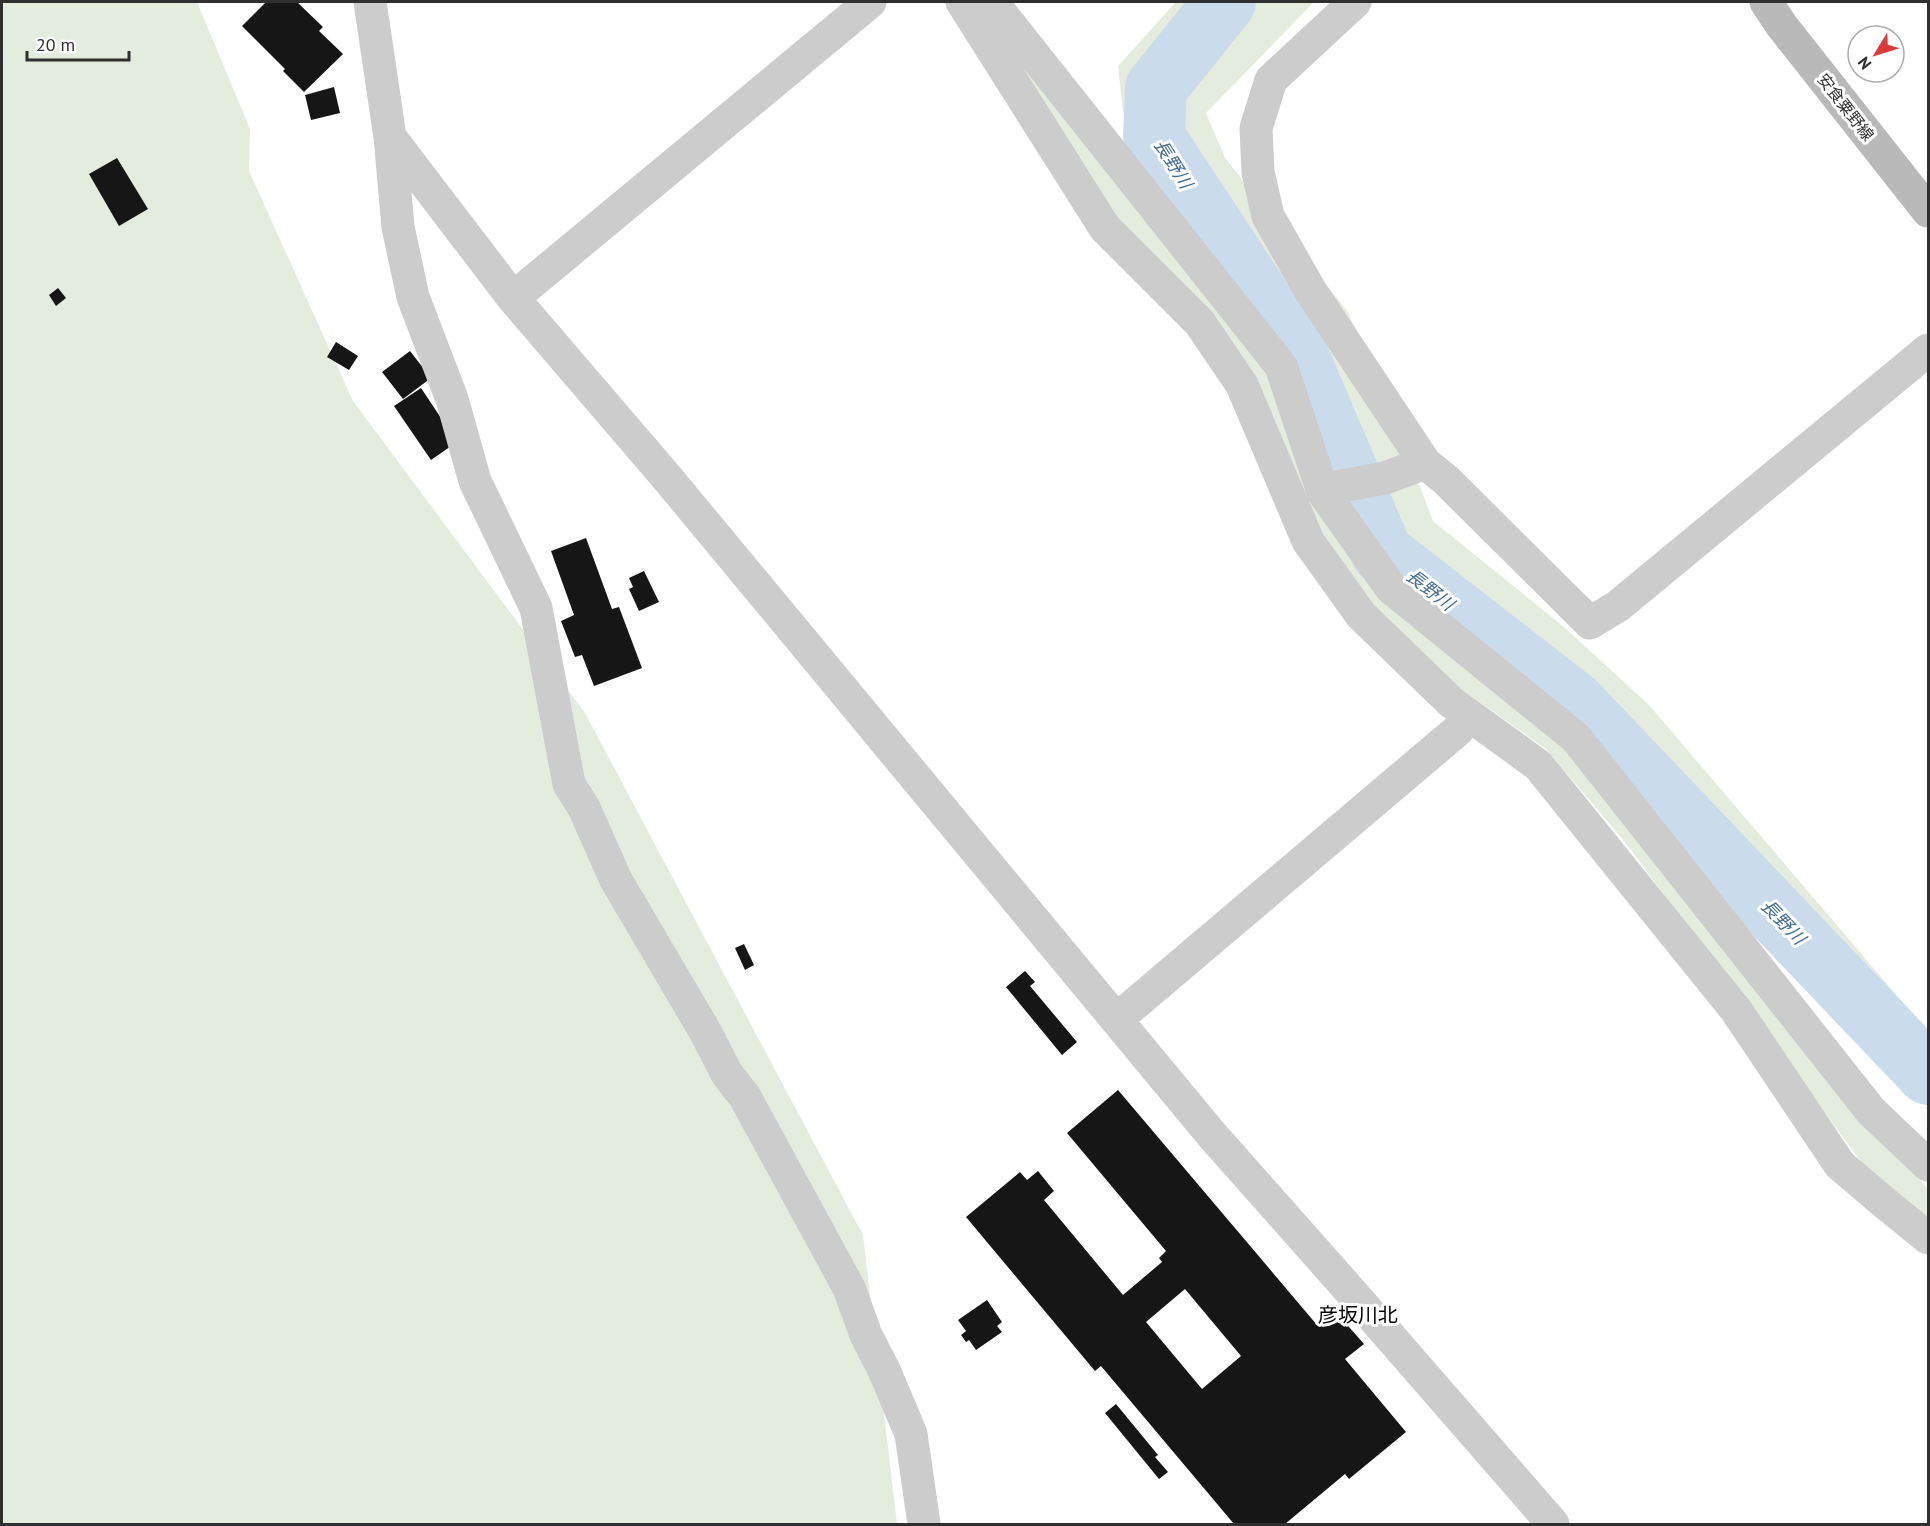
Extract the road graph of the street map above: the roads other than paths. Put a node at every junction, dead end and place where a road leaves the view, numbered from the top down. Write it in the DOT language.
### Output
graph roads {
  1 [pos="370,2"];
  2 [pos="870,2"];
  3 [pos="962,2"];
  4 [pos="992,2"];
  5 [pos="1355,2"];
  6 [pos="1766,2"];
  7 [pos="390,137"];
  8 [pos="1929,211"];
  9 [pos="513,298"];
  10 [pos="1929,350"];
  11 [pos="1425,462"];
  12 [pos="1330,489"];
  13 [pos="1458,729"];
  14 [pos="1117,1019"];
  15 [pos="1929,1166"];
  16 [pos="1929,1238"];
  17 [pos="924,1524"];
  18 [pos="1553,1524"];
  1 -- 7 [label="street"];
  2 -- 9 [label="street"];
  3 -- 16 [label="street"];
  4 -- 12 [label="street"];
  5 -- 11 [label="street"];
  6 -- 8 [label="main road, 安食粟野線"];
  7 -- 9 [label="street"];
  7 -- 17 [label="street"];
  9 -- 14 [label="street"];
  10 -- 11 [label="street"];
  11 -- 12 [label="street"];
  12 -- 15 [label="street"];
  13 -- 14 [label="street"];
  14 -- 18 [label="street"];
}
